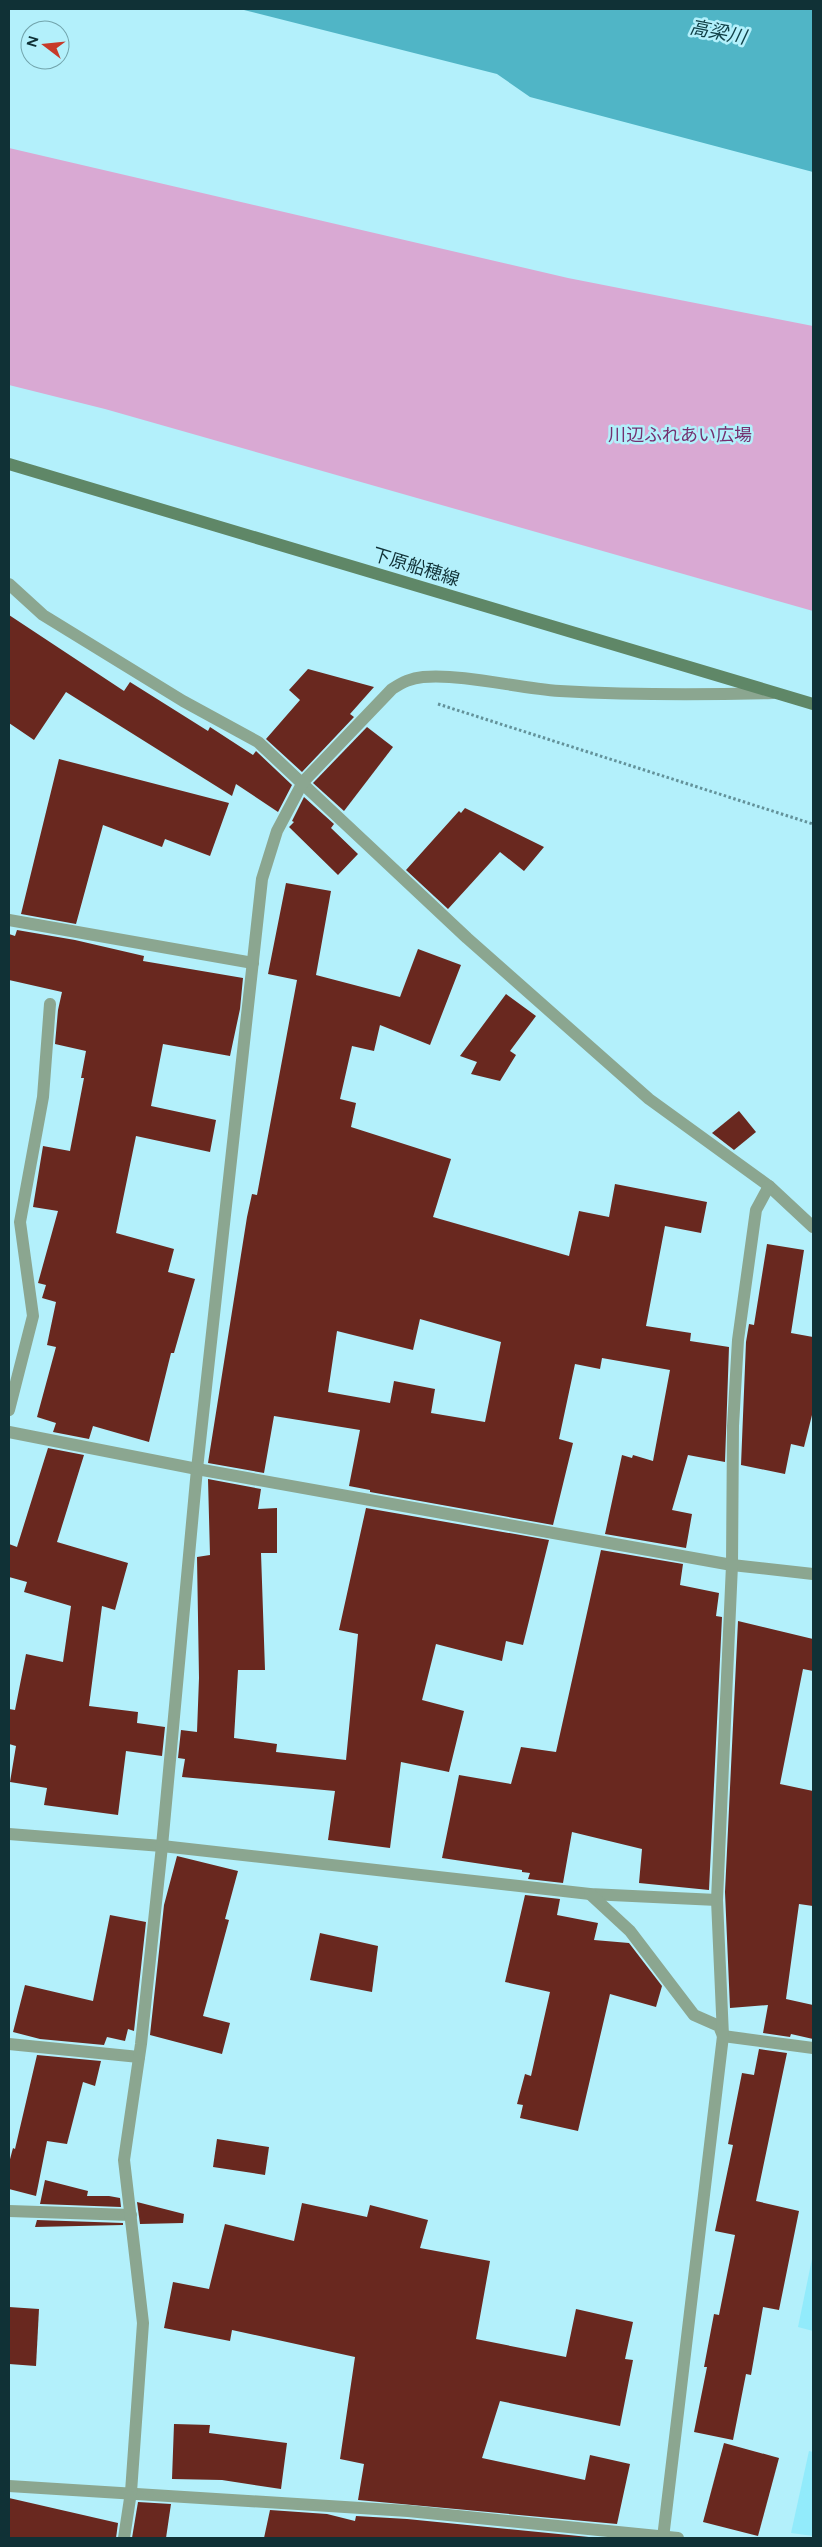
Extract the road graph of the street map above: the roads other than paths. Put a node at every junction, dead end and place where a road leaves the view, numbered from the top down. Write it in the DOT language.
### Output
graph roads {
  1 [pos="9,464"];
  2 [pos="9,584"];
  3 [pos="780,693"];
  4 [pos="813,704"];
  5 [pos="303,782"];
  6 [pos="9,920"];
  7 [pos="253,963"];
  8 [pos="50,1004"];
  9 [pos="769,1186"];
  10 [pos="813,1227"];
  11 [pos="9,1410"];
  12 [pos="9,1432"];
  13 [pos="197,1469"];
  14 [pos="732,1565"];
  15 [pos="813,1574"];
  16 [pos="9,1834"];
  17 [pos="162,1846"];
  18 [pos="590,1894"];
  19 [pos="717,1900"];
  20 [pos="724,2036"];
  21 [pos="9,2044"];
  22 [pos="813,2048"];
  23 [pos="139,2057"];
  24 [pos="9,2211"];
  25 [pos="131,2215"];
  26 [pos="9,2486"];
  27 [pos="131,2492"];
  28 [pos="663,2537"];
  29 [pos="124,2538"];
  30 [pos="678,2538"];
  1 -- 3 [label="main road, 下原船穂線"];
  2 -- 5 [label="street"];
  3 -- 4 [label="main road, 下原船穂線"];
  3 -- 5 [label="street"];
  5 -- 7 [label="street"];
  5 -- 9 [label="street"];
  6 -- 7 [label="street"];
  7 -- 13 [label="street"];
  8 -- 11 [label="street"];
  9 -- 10 [label="street"];
  9 -- 14 [label="street"];
  12 -- 13 [label="street"];
  13 -- 14 [label="street"];
  13 -- 17 [label="street"];
  14 -- 15 [label="street"];
  14 -- 19 [label="street"];
  16 -- 17 [label="street"];
  17 -- 18 [label="street"];
  17 -- 23 [label="street"];
  18 -- 19 [label="street"];
  18 -- 20 [label="street"];
  19 -- 20 [label="street"];
  20 -- 22 [label="street"];
  20 -- 28 [label="street"];
  21 -- 23 [label="street"];
  23 -- 25 [label="street"];
  24 -- 25 [label="street"];
  25 -- 27 [label="street"];
  26 -- 27 [label="street"];
  27 -- 28 [label="street"];
  27 -- 29 [label="street"];
  28 -- 30 [label="street"];
}
